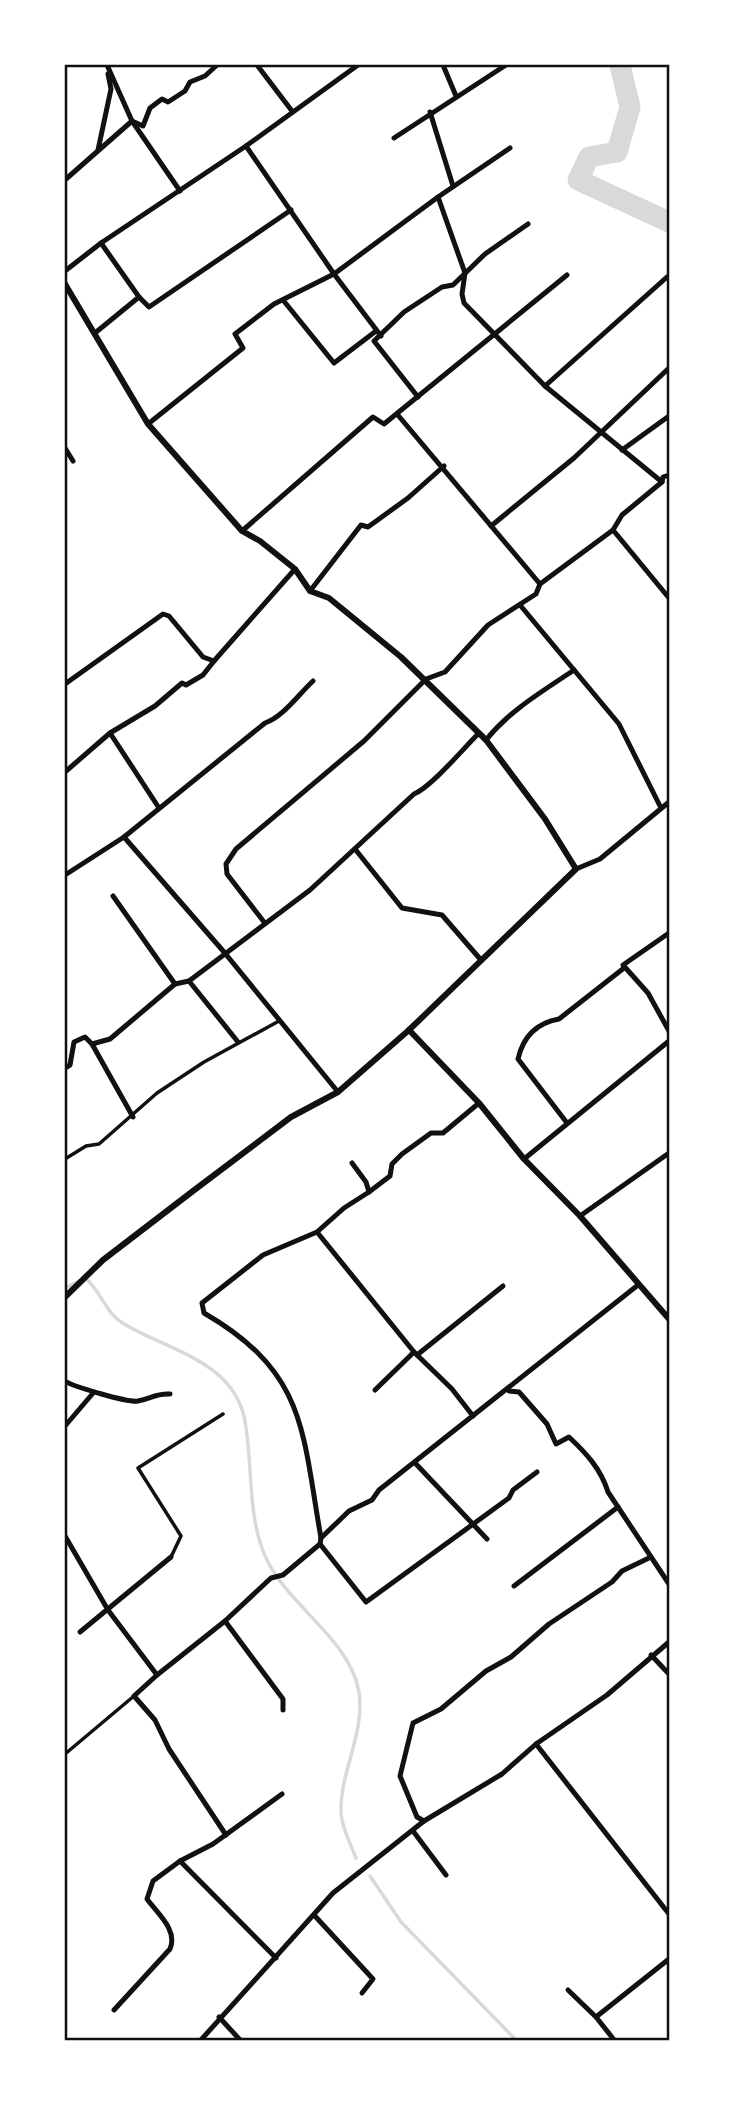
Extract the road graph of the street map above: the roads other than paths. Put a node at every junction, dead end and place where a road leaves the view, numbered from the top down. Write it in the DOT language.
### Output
graph roads {
  1 [pos="106,65"];
  2 [pos="217,65"];
  3 [pos="257,65"];
  4 [pos="358,65"];
  5 [pos="443,65"];
  6 [pos="506,65"];
  7 [pos="456,96"];
  8 [pos="292,111"];
  9 [pos="430,112"];
  10 [pos="132,121"];
  11 [pos="394,138"];
  12 [pos="246,146"];
  13 [pos="510,148"];
  14 [pos="98,150"];
  15 [pos="66,179"];
  16 [pos="453,186"];
  17 [pos="180,191"];
  18 [pos="438,197"];
  19 [pos="291,211"];
  20 [pos="528,224"];
  21 [pos="101,243"];
  22 [pos="65,271"];
  23 [pos="465,273"];
  24 [pos="334,274"];
  25 [pos="567,275"];
  26 [pos="667,277"];
  27 [pos="65,284"];
  28 [pos="139,297"];
  29 [pos="283,300"];
  30 [pos="95,333"];
  31 [pos="379,334"];
  32 [pos="495,334"];
  33 [pos="669,368"];
  34 [pos="545,386"];
  35 [pos="418,397"];
  36 [pos="397,414"];
  37 [pos="669,416"];
  38 [pos="148,424"];
  39 [pos="602,433"];
  40 [pos="65,448"];
  41 [pos="622,450"];
  42 [pos="74,461"];
  43 [pos="444,466"];
  44 [pos="669,475"];
  45 [pos="662,482"];
  46 [pos="491,526"];
  47 [pos="613,530"];
  48 [pos="242,531"];
  49 [pos="295,569"];
  50 [pos="540,584"];
  51 [pos="310,591"];
  52 [pos="668,595"];
  53 [pos="520,605"];
  54 [pos="214,662"];
  55 [pos="575,670"];
  56 [pos="426,679"];
  57 [pos="313,681"];
  58 [pos="65,684"];
  59 [pos="110,733"];
  60 [pos="478,734"];
  61 [pos="486,740"];
  62 [pos="65,772"];
  63 [pos="669,802"];
  64 [pos="159,808"];
  65 [pos="660,808"];
  66 [pos="124,837"];
  67 [pos="355,849"];
  68 [pos="576,869"];
  69 [pos="65,875"];
  70 [pos="113,897"];
  71 [pos="264,922"];
  72 [pos="669,933"];
  73 [pos="224,951"];
  74 [pos="481,960"];
  75 [pos="624,968"];
  76 [pos="188,981"];
  77 [pos="175,984"];
  78 [pos="281,1020"];
  79 [pos="409,1030"];
  80 [pos="669,1031"];
  81 [pos="669,1041"];
  82 [pos="238,1042"];
  83 [pos="92,1044"];
  84 [pos="65,1068"];
  85 [pos="338,1092"];
  86 [pos="479,1104"];
  87 [pos="133,1117"];
  88 [pos="567,1123"];
  89 [pos="669,1153"];
  90 [pos="65,1159"];
  91 [pos="524,1159"];
  92 [pos="352,1163"];
  93 [pos="369,1192"];
  94 [pos="580,1216"];
  95 [pos="317,1232"];
  96 [pos="638,1285"];
  97 [pos="503,1286"];
  98 [pos="65,1297"];
  99 [pos="669,1319"];
  100 [pos="416,1354"];
  101 [pos="65,1381"];
  102 [pos="375,1390"];
  103 [pos="94,1392"];
  104 [pos="506,1392"];
  105 [pos="170,1394"];
  106 [pos="223,1414"];
  107 [pos="473,1416"];
  108 [pos="65,1426"];
  109 [pos="416,1464"];
  110 [pos="537,1472"];
  111 [pos="618,1507"];
  112 [pos="472,1526"];
  113 [pos="65,1536"];
  114 [pos="487,1539"];
  115 [pos="320,1541"];
  116 [pos="171,1557"];
  117 [pos="651,1557"];
  118 [pos="669,1584"];
  119 [pos="514,1586"];
  120 [pos="108,1610"];
  121 [pos="225,1621"];
  122 [pos="79,1632"];
  123 [pos="669,1642"];
  124 [pos="651,1655"];
  125 [pos="669,1674"];
  126 [pos="157,1675"];
  127 [pos="134,1696"];
  128 [pos="283,1710"];
  129 [pos="536,1744"];
  130 [pos="65,1754"];
  131 [pos="282,1794"];
  132 [pos="424,1821"];
  133 [pos="413,1831"];
  134 [pos="226,1835"];
  135 [pos="180,1861"];
  136 [pos="446,1875"];
  137 [pos="314,1914"];
  138 [pos="669,1914"];
  139 [pos="276,1958"];
  140 [pos="669,1959"];
  141 [pos="568,1990"];
  142 [pos="362,1993"];
  143 [pos="114,2010"];
  144 [pos="219,2017"];
  145 [pos="596,2017"];
  146 [pos="200,2041"];
  147 [pos="241,2041"];
  148 [pos="615,2041"];
  1 -- 10 [label="street"];
  1 -- 14 [label="street"];
  2 -- 10 [label="street"];
  3 -- 8 [label="street"];
  4 -- 8 [label="street"];
  5 -- 7 [label="street"];
  6 -- 7 [label="street"];
  7 -- 9 [label="street"];
  8 -- 12 [label="street"];
  9 -- 11 [label="street"];
  9 -- 16 [label="street"];
  10 -- 14 [label="street"];
  10 -- 17 [label="street"];
  12 -- 17 [label="street"];
  12 -- 19 [label="street"];
  13 -- 16 [label="street"];
  14 -- 15 [label="street"];
  16 -- 18 [label="street"];
  17 -- 21 [label="street"];
  18 -- 23 [label="street"];
  18 -- 24 [label="street"];
  19 -- 24 [label="street"];
  19 -- 28 [label="street"];
  20 -- 23 [label="street"];
  21 -- 22 [label="street"];
  21 -- 28 [label="street"];
  23 -- 31 [label="street"];
  23 -- 32 [label="street"];
  24 -- 29 [label="street"];
  24 -- 31 [label="street"];
  25 -- 32 [label="street"];
  26 -- 34 [label="street"];
  27 -- 30 [label="street"];
  28 -- 30 [label="street"];
  29 -- 31 [label="street"];
  29 -- 38 [label="street"];
  30 -- 38 [label="street"];
  31 -- 35 [label="street"];
  32 -- 34 [label="street"];
  32 -- 35 [label="street"];
  33 -- 39 [label="street"];
  34 -- 39 [label="street"];
  35 -- 36 [label="street"];
  36 -- 43 [label="street"];
  36 -- 48 [label="street"];
  37 -- 41 [label="street"];
  38 -- 48 [label="street"];
  39 -- 41 [label="street"];
  39 -- 46 [label="street"];
  40 -- 42 [label="street"];
  41 -- 45 [label="street"];
  43 -- 46 [label="street"];
  43 -- 51 [label="street"];
  44 -- 45 [label="street"];
  45 -- 47 [label="street"];
  46 -- 50 [label="street"];
  47 -- 50 [label="street"];
  47 -- 52 [label="street"];
  48 -- 49 [label="street"];
  49 -- 51 [label="street"];
  49 -- 54 [label="street"];
  50 -- 53 [label="street"];
  51 -- 56 [label="street"];
  53 -- 55 [label="street"];
  53 -- 56 [label="street"];
  54 -- 58 [label="street"];
  54 -- 59 [label="street"];
  55 -- 61 [label="street"];
  55 -- 65 [label="street"];
  56 -- 60 [label="street"];
  56 -- 71 [label="street"];
  57 -- 64 [label="street"];
  59 -- 62 [label="street"];
  59 -- 64 [label="street"];
  60 -- 61 [label="street"];
  60 -- 67 [label="street"];
  61 -- 68 [label="street"];
  63 -- 65 [label="street"];
  64 -- 66 [label="street"];
  65 -- 68 [label="street"];
  66 -- 69 [label="street"];
  66 -- 73 [label="street"];
  67 -- 71 [label="street"];
  67 -- 74 [label="street"];
  68 -- 74 [label="street"];
  70 -- 77 [label="street"];
  71 -- 73 [label="street"];
  72 -- 75 [label="street"];
  73 -- 76 [label="street"];
  73 -- 78 [label="street"];
  74 -- 79 [label="street"];
  75 -- 80 [label="street"];
  75 -- 88 [label="street"];
  76 -- 77 [label="street"];
  76 -- 82 [label="street"];
  77 -- 83 [label="street"];
  78 -- 82 [label="street"];
  78 -- 85 [label="street"];
  79 -- 85 [label="street"];
  79 -- 86 [label="street"];
  81 -- 88 [label="street"];
  82 -- 87 [label="street"];
  83 -- 84 [label="street"];
  83 -- 87 [label="street"];
  85 -- 98 [label="street"];
  86 -- 91 [label="street"];
  86 -- 93 [label="street"];
  87 -- 90 [label="street"];
  88 -- 91 [label="street"];
  89 -- 94 [label="street"];
  91 -- 94 [label="street"];
  92 -- 93 [label="street"];
  93 -- 95 [label="street"];
  94 -- 96 [label="street"];
  95 -- 100 [label="street"];
  95 -- 115 [label="street"];
  96 -- 99 [label="street"];
  96 -- 104 [label="street"];
  97 -- 100 [label="street"];
  100 -- 102 [label="street"];
  100 -- 107 [label="street"];
  101 -- 103 [label="street"];
  103 -- 105 [label="street"];
  103 -- 108 [label="street"];
  104 -- 107 [label="street"];
  104 -- 111 [label="street"];
  106 -- 116 [label="street"];
  107 -- 109 [label="street"];
  109 -- 112 [label="street"];
  109 -- 115 [label="street"];
  110 -- 112 [label="street"];
  111 -- 117 [label="street"];
  111 -- 119 [label="street"];
  112 -- 114 [label="street"];
  112 -- 115 [label="street"];
  113 -- 120 [label="street"];
  115 -- 121 [label="street"];
  116 -- 120 [label="street"];
  117 -- 118 [label="street"];
  117 -- 132 [label="street"];
  120 -- 122 [label="street"];
  120 -- 126 [label="street"];
  121 -- 126 [label="street"];
  121 -- 128 [label="street"];
  123 -- 124 [label="street"];
  124 -- 125 [label="street"];
  124 -- 129 [label="street"];
  126 -- 127 [label="street"];
  127 -- 130 [label="street"];
  127 -- 134 [label="street"];
  129 -- 132 [label="street"];
  129 -- 138 [label="street"];
  131 -- 134 [label="street"];
  132 -- 133 [label="street"];
  133 -- 136 [label="street"];
  133 -- 137 [label="street"];
  134 -- 135 [label="street"];
  135 -- 139 [label="street"];
  135 -- 143 [label="street"];
  137 -- 139 [label="street"];
  137 -- 142 [label="street"];
  139 -- 144 [label="street"];
  140 -- 145 [label="street"];
  141 -- 145 [label="street"];
  144 -- 146 [label="street"];
  144 -- 147 [label="street"];
  145 -- 148 [label="street"];
}
